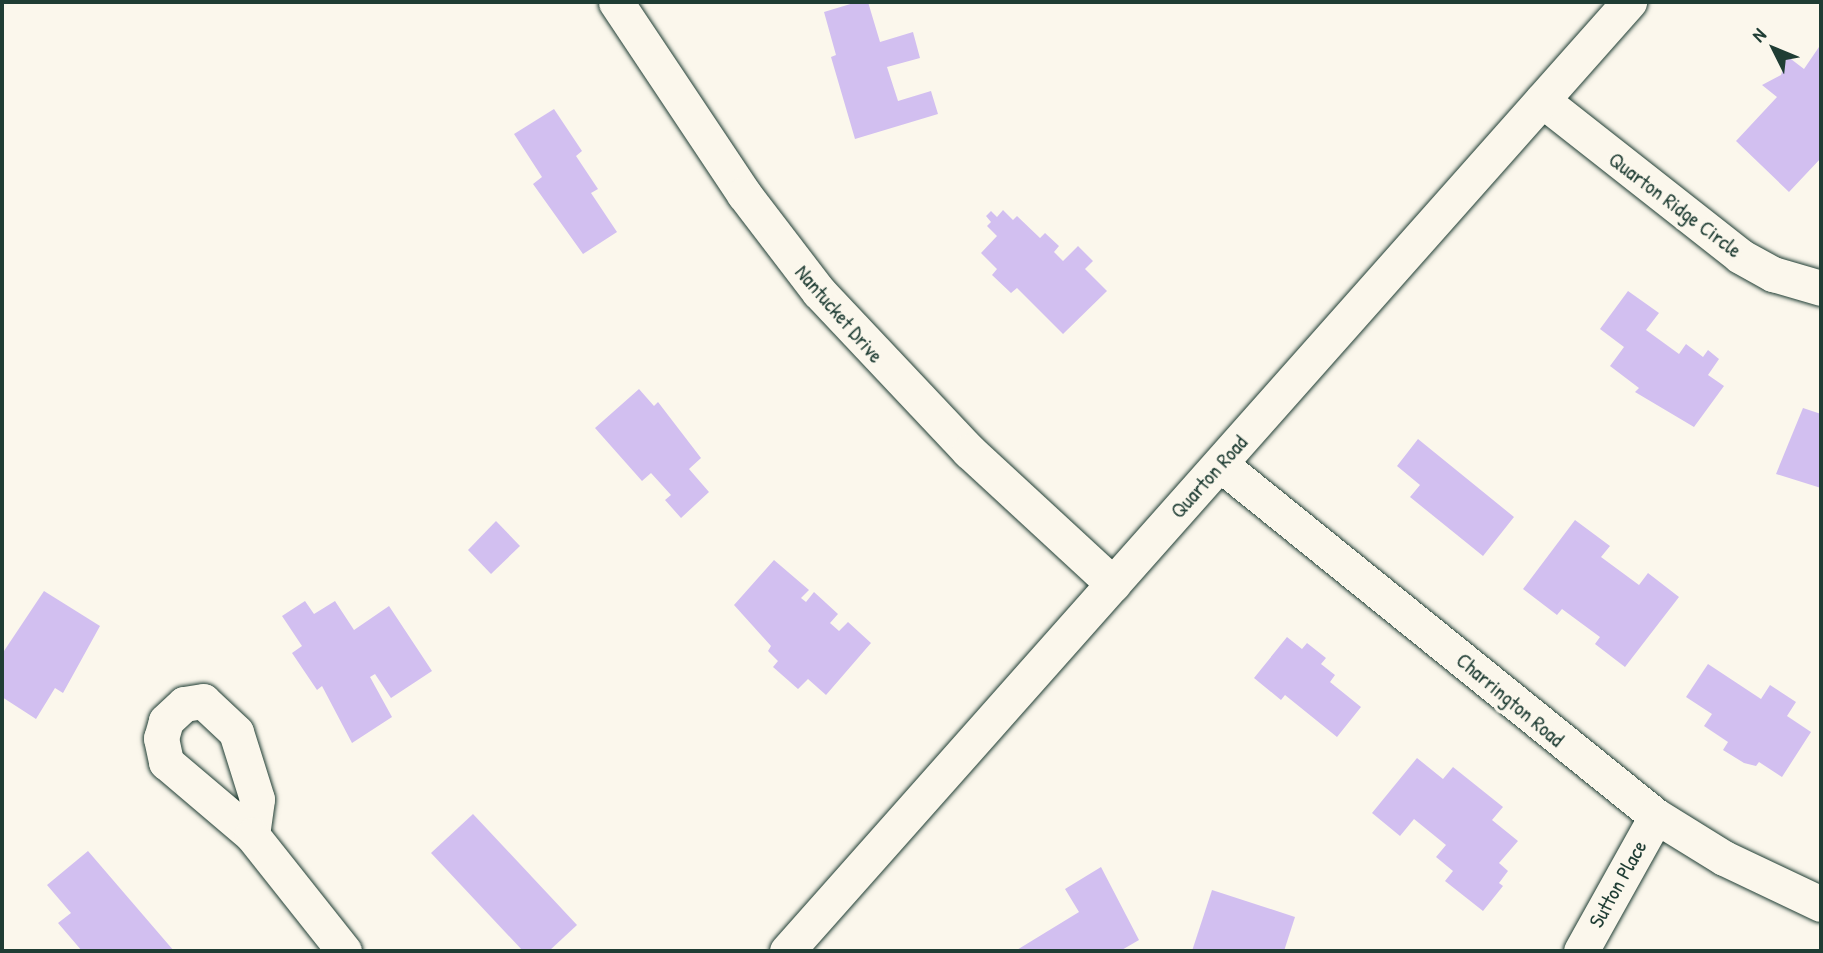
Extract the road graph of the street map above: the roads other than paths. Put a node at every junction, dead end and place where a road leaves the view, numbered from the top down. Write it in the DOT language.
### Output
graph roads {
  1 [pos="617,2"];
  2 [pos="1629,2"];
  3 [pos="1542,100"];
  4 [pos="1821,288"];
  5 [pos="1220,464"];
  6 [pos="1113,584"];
  7 [pos="1656,816"];
  8 [pos="253,835"];
  9 [pos="1821,904"];
  10 [pos="344,951"];
  11 [pos="788,951"];
  12 [pos="1581,951"];
  1 -- 6 [label="street, Nantucket Drive"];
  2 -- 3 [label="street, Quarton Road"];
  3 -- 4 [label="street, Quarton Ridge Circle"];
  3 -- 5 [label="street, Quarton Road"];
  5 -- 6 [label="street, Quarton Road"];
  5 -- 7 [label="street, Charrington Road"];
  6 -- 11 [label="street, Quarton Road"];
  7 -- 9 [label="street, Charrington Road"];
  7 -- 12 [label="street, Sutton Place"];
  8 -- 10 [label="street"];
}
